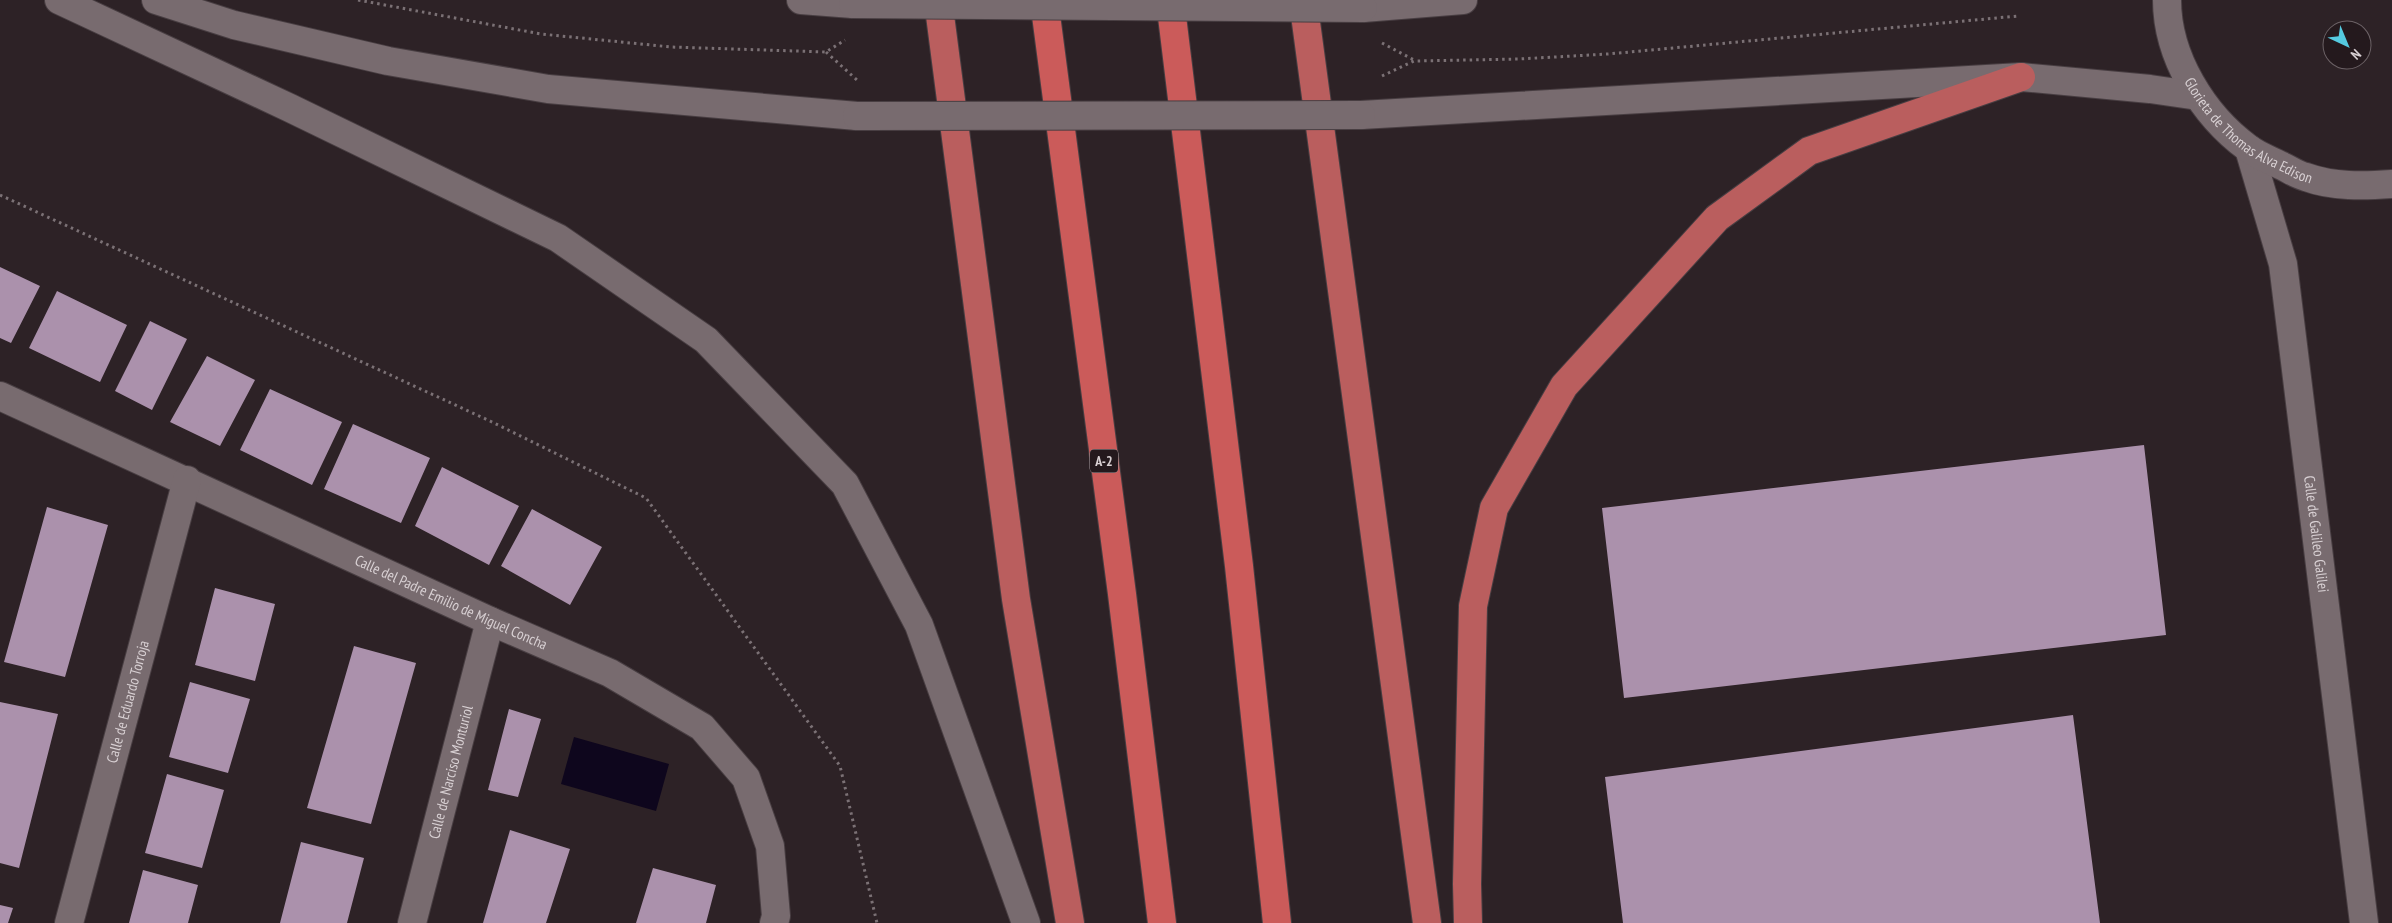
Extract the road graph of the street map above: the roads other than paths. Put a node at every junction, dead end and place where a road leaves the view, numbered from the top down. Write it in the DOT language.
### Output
graph roads {
  1 [pos="59,0"];
  2 [pos="156,0"];
  3 [pos="801,0"];
  4 [pos="938,0"];
  5 [pos="1044,0"];
  6 [pos="1170,0"];
  7 [pos="1303,0"];
  8 [pos="1463,0"];
  9 [pos="2167,0"];
  10 [pos="2021,76"];
  11 [pos="2198,96"];
  12 [pos="2249,150"];
  13 [pos="2392,184"];
  14 [pos="0,396"];
  15 [pos="187,480"];
  16 [pos="490,621"];
  17 [pos="69,923"];
  18 [pos="412,923"];
  19 [pos="774,923"];
  20 [pos="1026,923"];
  21 [pos="1070,923"];
  22 [pos="1162,923"];
  23 [pos="1277,923"];
  24 [pos="1427,923"];
  25 [pos="1468,923"];
  26 [pos="2364,923"];
  1 -- 20 [label="street"];
  2 -- 10 [label="street, bridge"];
  3 -- 8 [label="street, bridge"];
  4 -- 21 [label="highway"];
  5 -- 22 [label="highway, A-2"];
  6 -- 23 [label="highway"];
  7 -- 24 [label="highway"];
  9 -- 11 [label="street, Glorieta de Thomas Alva Edison"];
  10 -- 11 [label="street"];
  10 -- 25 [label="highway"];
  11 -- 12 [label="street, Glorieta de Thomas Alva Edison"];
  12 -- 13 [label="street, Glorieta de Thomas Alva Edison"];
  12 -- 26 [label="street, Calle de Galileo Galilei"];
  14 -- 15 [label="street, Calle del Padre Emilio de Miguel Concha"];
  15 -- 16 [label="street, Calle del Padre Emilio de Miguel Concha"];
  15 -- 17 [label="street, Calle de Eduardo Torroja"];
  16 -- 18 [label="street, Calle de Narciso Monturiol"];
  16 -- 19 [label="street, Calle del Padre Emilio de Miguel Concha"];
}
